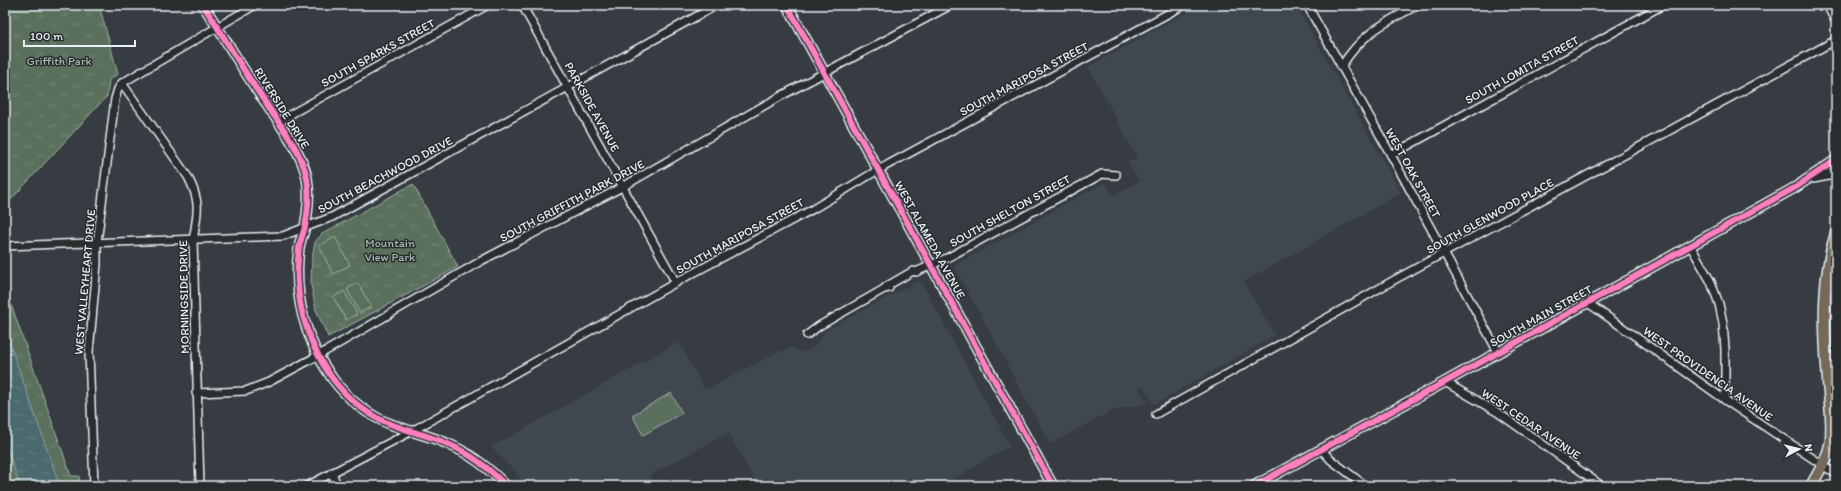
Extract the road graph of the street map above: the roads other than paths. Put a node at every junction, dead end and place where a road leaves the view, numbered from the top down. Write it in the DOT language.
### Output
graph roads {
  1 [pos="203,5"];
  2 [pos="255,5"];
  3 [pos="488,5"];
  4 [pos="522,5"];
  5 [pos="717,5"];
  6 [pos="787,5"];
  7 [pos="951,5"];
  8 [pos="1184,5"];
  9 [pos="1306,5"];
  10 [pos="1418,5"];
  11 [pos="1663,5"];
  12 [pos="1828,5"];
  13 [pos="1836,20"];
  14 [pos="217,26"];
  15 [pos="1836,40"];
  16 [pos="1341,67"];
  17 [pos="825,73"];
  18 [pos="122,83"];
  19 [pos="568,87"];
  20 [pos="279,122"];
  21 [pos="1391,155"];
  22 [pos="1836,160"];
  23 [pos="878,170"];
  24 [pos="1116,175"];
  25 [pos="1836,175"];
  26 [pos="1810,178"];
  27 [pos="624,186"];
  28 [pos="304,228"];
  29 [pos="1836,233"];
  30 [pos="193,240"];
  31 [pos="97,244"];
  32 [pos="1690,245"];
  33 [pos="5,246"];
  34 [pos="1444,253"];
  35 [pos="931,265"];
  36 [pos="676,283"];
  37 [pos="1588,303"];
  38 [pos="807,335"];
  39 [pos="1498,352"];
  40 [pos="319,356"];
  41 [pos="1445,382"];
  42 [pos="196,393"];
  43 [pos="1829,398"];
  44 [pos="1724,400"];
  45 [pos="1836,408"];
  46 [pos="1156,414"];
  47 [pos="412,431"];
  48 [pos="1321,449"];
  49 [pos="1836,451"];
  50 [pos="1823,465"];
  51 [pos="332,472"];
  52 [pos="1836,474"];
  53 [pos="94,486"];
  54 [pos="200,486"];
  55 [pos="307,486"];
  56 [pos="337,486"];
  57 [pos="506,486"];
  58 [pos="1053,486"];
  59 [pos="1254,486"];
  60 [pos="1366,486"];
  61 [pos="1602,486"];
  62 [pos="1811,486"];
  1 -- 14 [label="main road, RIVERSIDE DRIVE"];
  2 -- 14 [label="street"];
  3 -- 20 [label="street, SOUTH SPARKS STREET"];
  4 -- 19 [label="street, PARKSIDE AVENUE"];
  5 -- 19 [label="street, SOUTH BEACHWOOD DRIVE"];
  6 -- 17 [label="main road, WEST ALAMEDA AVENUE"];
  7 -- 17 [label="street, SOUTH GRIFFITH PARK DRIVE"];
  8 -- 23 [label="street, SOUTH MARIPOSA STREET"];
  9 -- 16 [label="street, WEST OAK STREET"];
  10 -- 16 [label="street"];
  11 -- 21 [label="street, SOUTH LOMITA STREET"];
  12 -- 13 [label="main road"];
  14 -- 18 [label="street"];
  14 -- 20 [label="main road, RIVERSIDE DRIVE"];
  15 -- 34 [label="street, SOUTH GLENWOOD PLACE"];
  16 -- 21 [label="street, WEST OAK STREET"];
  17 -- 23 [label="main road, WEST ALAMEDA AVENUE"];
  17 -- 27 [label="street, SOUTH GRIFFITH PARK DRIVE"];
  18 -- 30 [label="street, MORNINGSIDE DRIVE"];
  18 -- 31 [label="street, WEST VALLEYHEART DRIVE"];
  19 -- 27 [label="street, PARKSIDE AVENUE"];
  19 -- 28 [label="street, SOUTH BEACHWOOD DRIVE"];
  20 -- 28 [label="main road, RIVERSIDE DRIVE"];
  21 -- 34 [label="street, WEST OAK STREET"];
  22 -- 26 [label="main road, SOUTH MAIN STREET"];
  23 -- 35 [label="main road, WEST ALAMEDA AVENUE"];
  23 -- 36 [label="street, SOUTH MARIPOSA STREET"];
  24 -- 35 [label="street, SOUTH SHELTON STREET"];
  25 -- 26 [label="main road, SOUTH MAIN STREET"];
  26 -- 32 [label="main road, SOUTH MAIN STREET"];
  27 -- 36 [label="street, PARKSIDE AVENUE"];
  27 -- 40 [label="street, SOUTH GRIFFITH PARK DRIVE"];
  28 -- 30 [label="street, SOUTH BEACHWOOD DRIVE"];
  28 -- 40 [label="main road, RIVERSIDE DRIVE"];
  29 -- 43 [label="main road"];
  30 -- 31 [label="street, SOUTH BEACHWOOD DRIVE"];
  30 -- 42 [label="street, MORNINGSIDE DRIVE"];
  31 -- 33 [label="street, SOUTH BEACHWOOD DRIVE"];
  31 -- 53 [label="street, WEST VALLEYHEART DRIVE"];
  32 -- 37 [label="main road, SOUTH MAIN STREET"];
  32 -- 44 [label="street"];
  34 -- 39 [label="street, WEST OAK STREET"];
  34 -- 46 [label="street, SOUTH GLENWOOD PLACE"];
  35 -- 38 [label="street, SOUTH SHELTON STREET"];
  35 -- 58 [label="main road, WEST ALAMEDA AVENUE"];
  36 -- 47 [label="street, SOUTH MARIPOSA STREET"];
  37 -- 39 [label="main road, SOUTH MAIN STREET"];
  37 -- 44 [label="street, WEST PROVIDENCIA AVENUE"];
  39 -- 41 [label="main road, SOUTH MAIN STREET"];
  40 -- 42 [label="street, SOUTH GRIFFITH PARK DRIVE"];
  40 -- 47 [label="main road, RIVERSIDE DRIVE"];
  41 -- 48 [label="main road, SOUTH MAIN STREET"];
  41 -- 61 [label="street, WEST CEDAR AVENUE"];
  42 -- 54 [label="street, MORNINGSIDE DRIVE"];
  43 -- 45 [label="street"];
  43 -- 50 [label="main road"];
  44 -- 50 [label="street, WEST PROVIDENCIA AVENUE"];
  47 -- 51 [label="street, SOUTH MARIPOSA STREET"];
  47 -- 57 [label="main road, RIVERSIDE DRIVE"];
  48 -- 59 [label="main road, SOUTH MAIN STREET"];
  48 -- 60 [label="street"];
  49 -- 50 [label="street"];
  50 -- 52 [label="street, WEST PROVIDENCIA AVENUE"];
  50 -- 62 [label="main road"];
  51 -- 55 [label="street, SOUTH MARIPOSA STREET"];
  51 -- 56 [label="street"];
}
